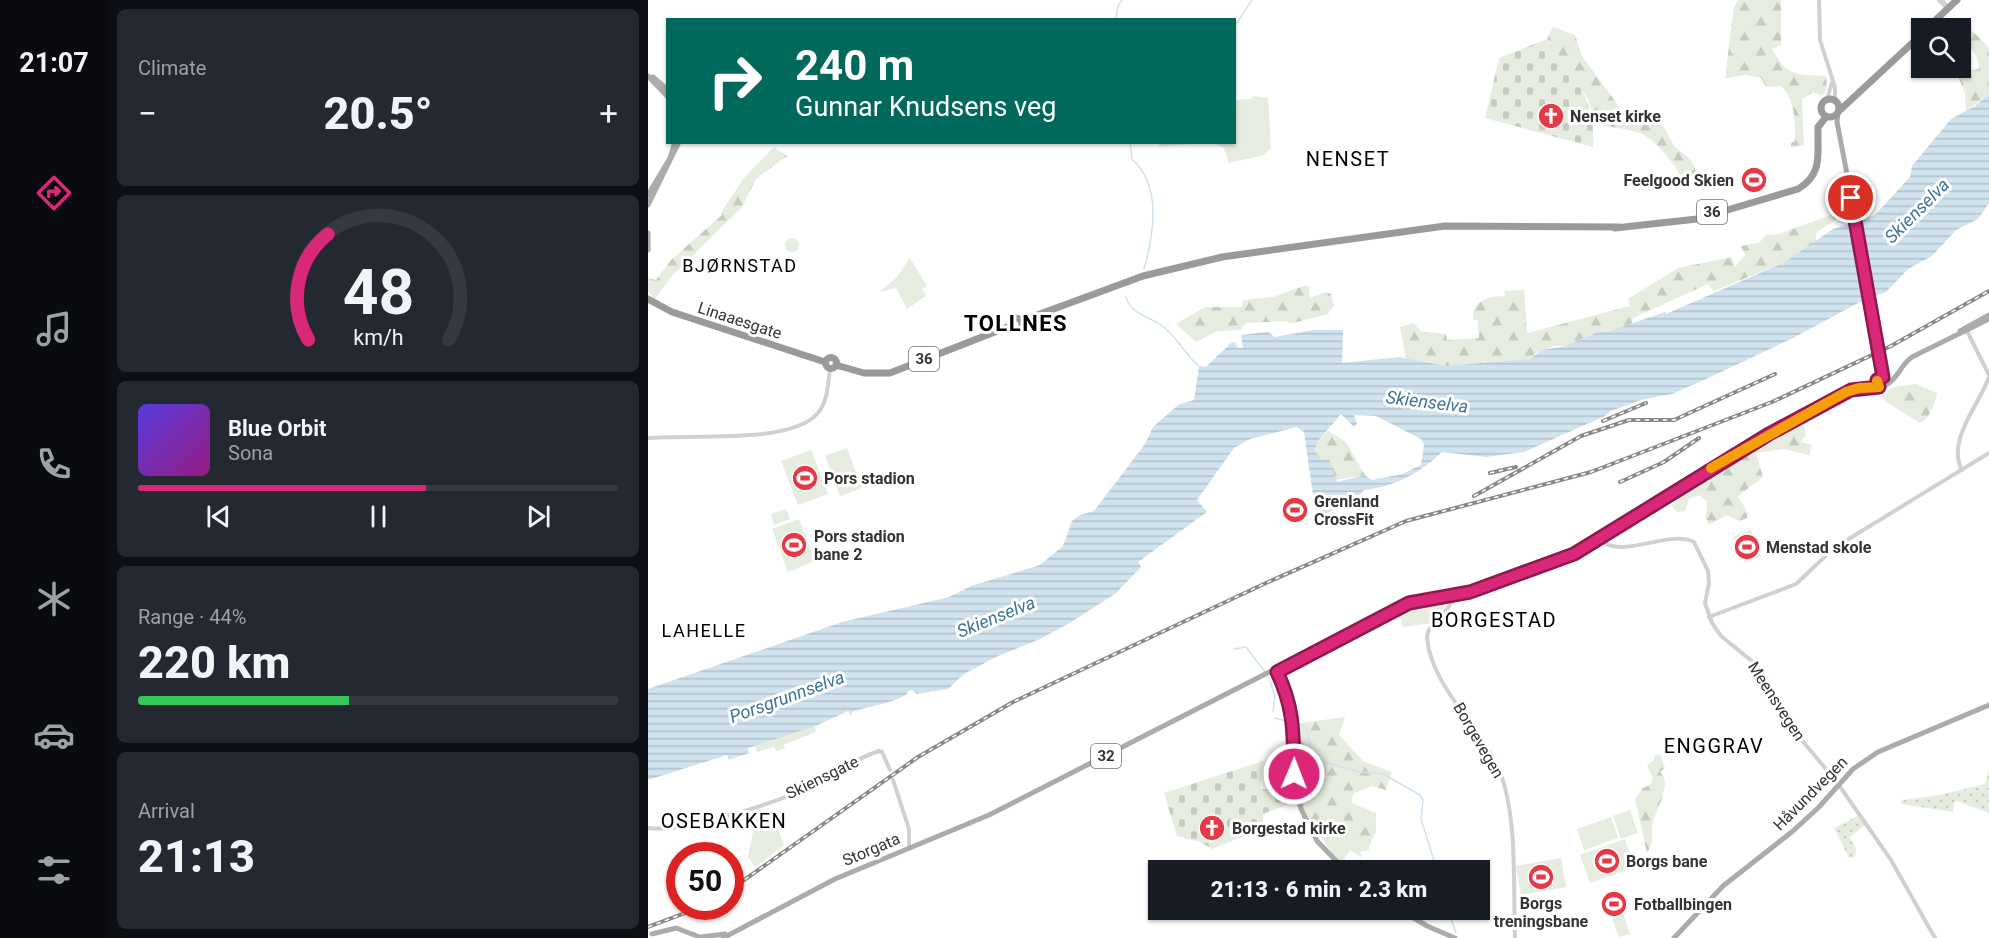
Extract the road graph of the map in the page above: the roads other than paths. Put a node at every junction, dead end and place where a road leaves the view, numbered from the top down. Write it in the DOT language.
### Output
graph roads {
  1 [pos="1819,0"];
  2 [pos="1957,0"];
  3 [pos="1945,4"];
  4 [pos="1933,18"];
  5 [pos="1934,18"];
  6 [pos="1911,42"];
  7 [pos="648,76"];
  8 [pos="1833,80"];
  9 [pos="666,89"];
  10 [pos="666,95"];
  11 [pos="1852,97"];
  12 [pos="1833,100"];
  13 [pos="1838,112"];
  14 [pos="1825,116"];
  15 [pos="1840,136"];
  16 [pos="676,144"];
  17 [pos="676,144"];
  18 [pos="648,195"];
  19 [pos="648,205"];
  20 [pos="648,233"];
  21 [pos="648,250"];
  22 [pos="648,298"];
  23 [pos="1989,317"];
  24 [pos="1966,330"];
  25 [pos="830,365"];
  26 [pos="1898,374"];
  27 [pos="1989,376"];
  28 [pos="1880,381"];
  29 [pos="648,438"];
  30 [pos="1989,453"];
  31 [pos="1962,470"];
  32 [pos="1600,540"];
  33 [pos="1454,594"];
  34 [pos="1709,617"];
  35 [pos="1277,671"];
  36 [pos="1989,705"];
  37 [pos="890,771"];
  38 [pos="893,780"];
  39 [pos="1839,785"];
  40 [pos="648,828"];
  41 [pos="909,847"];
  42 [pos="1335,860"];
  43 [pos="762,918"];
  44 [pos="1418,920"];
  45 [pos="1421,920"];
  46 [pos="1435,930"];
  47 [pos="650,934"];
  48 [pos="700,937"];
  49 [pos="690,938"];
  50 [pos="723,938"];
  51 [pos="1455,938"];
  52 [pos="1515,938"];
  53 [pos="1674,938"];
  54 [pos="1935,938"];
  1 -- 8 [label="street"];
  2 -- 3 [label="highway"];
  3 -- 4 [label="highway"];
  3 -- 5 [label="highway"];
  6 -- 11 [label="highway"];
  7 -- 9 [label="main road"];
  7 -- 10 [label="main road"];
  8 -- 12 [label="street"];
  8 -- 12 [label="street"];
  11 -- 12 [label="highway"];
  11 -- 13 [label="highway"];
  12 -- 13 [label="highway"];
  12 -- 14 [label="highway, 36"];
  13 -- 14 [label="highway"];
  13 -- 15 [label="main road"];
  14 -- 15 [label="main road"];
  14 -- 25 [label="highway, 36"];
  15 -- 28 [label="main road, bridge"];
  16 -- 18 [label="main road"];
  17 -- 19 [label="main road"];
  20 -- 21 [label="main road"];
  22 -- 25 [label="highway, Linaaesgate / 36"];
  23 -- 24 [label="main road, 32"];
  24 -- 26 [label="main road, 32"];
  24 -- 27 [label="street"];
  25 -- 29 [label="street"];
  26 -- 28 [label="main road, 32"];
  26 -- 28 [label="main road, 32"];
  27 -- 31 [label="street"];
  28 -- 32 [label="main road, 32"];
  30 -- 31 [label="street"];
  31 -- 34 [label="street"];
  32 -- 33 [label="main road, 32"];
  32 -- 34 [label="street"];
  33 -- 35 [label="main road, 32"];
  33 -- 52 [label="street, Borgevegen"];
  34 -- 39 [label="street, Meensvegen"];
  35 -- 41 [label="main road, Storgata / 32"];
  35 -- 42 [label="main road"];
  36 -- 39 [label="main road, Håvundvegen"];
  37 -- 40 [label="street, Skiensgate"];
  38 -- 41 [label="street"];
  39 -- 53 [label="main road, Håvundvegen"];
  39 -- 54 [label="street, Meensvegen"];
  41 -- 43 [label="main road, Storgata / 32"];
  43 -- 48 [label="main road, Storgata / 32"];
  43 -- 50 [label="main road, Storgata / 32"];
  44 -- 46 [label="main road"];
  45 -- 46 [label="main road"];
  46 -- 51 [label="main road"];
  47 -- 48 [label="main road, 32"];
  47 -- 49 [label="main road, 32"];
}
